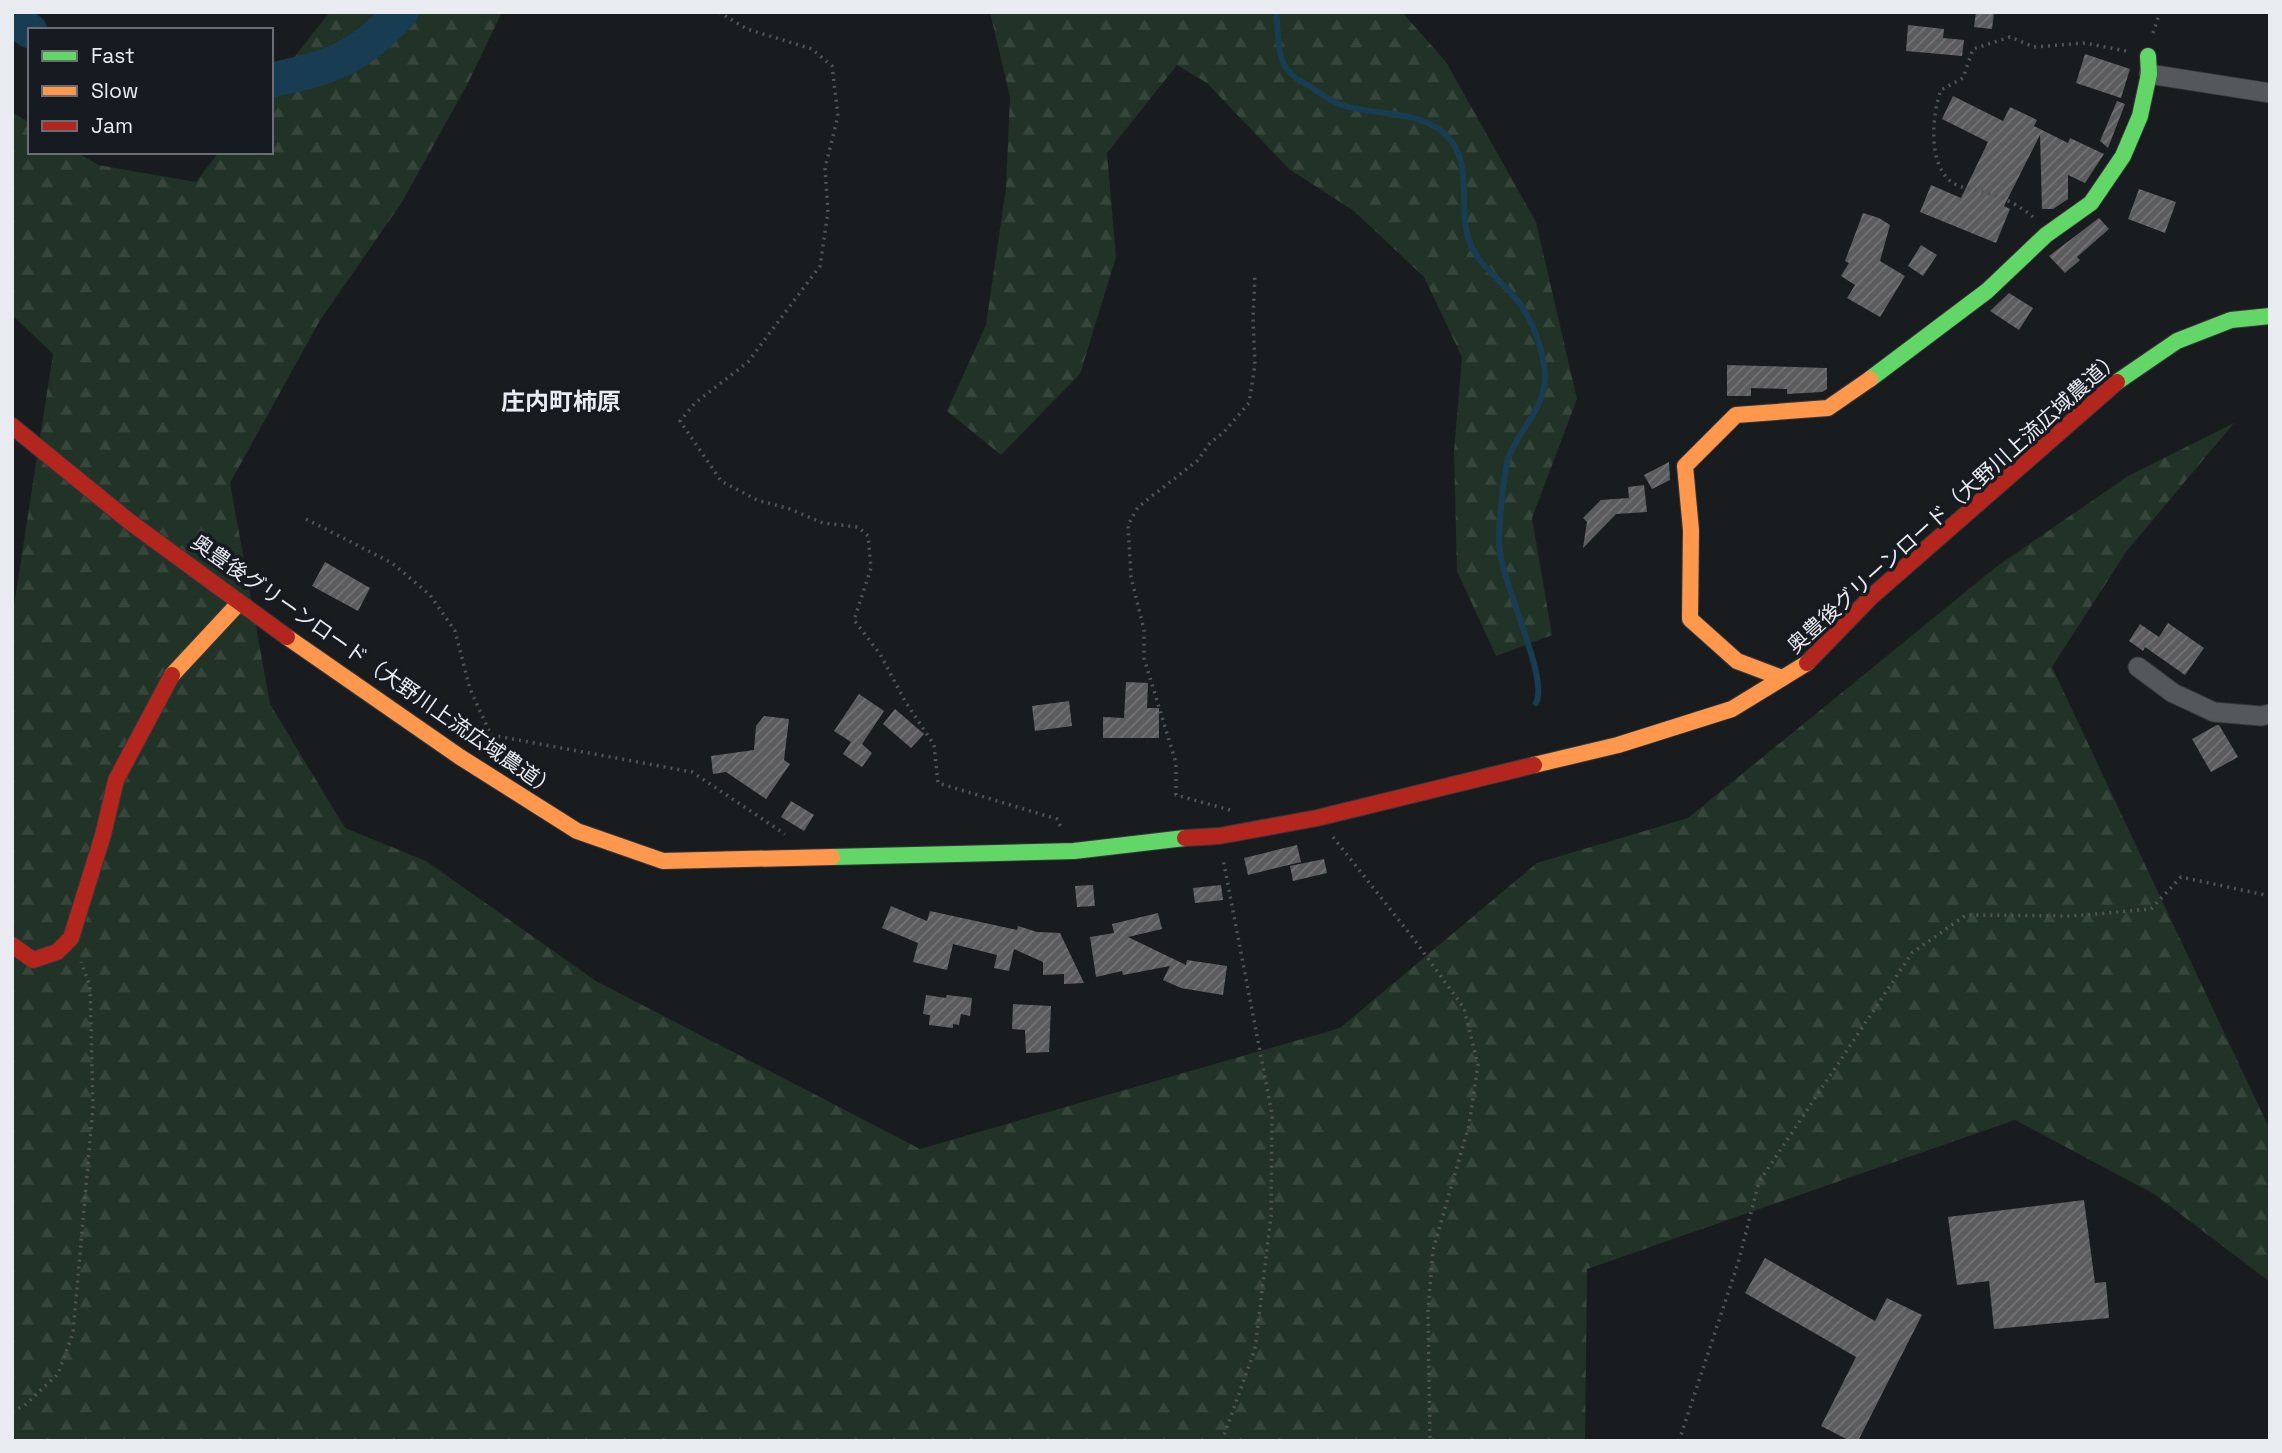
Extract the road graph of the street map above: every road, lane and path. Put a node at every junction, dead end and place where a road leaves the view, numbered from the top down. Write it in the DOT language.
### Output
graph roads {
  1 [pos="719,12"];
  2 [pos="2149,65"];
  3 [pos="2270,93"];
  4 [pos="2051,231"];
  5 [pos="1255,274"];
  6 [pos="2270,316"];
  7 [pos="12,426"];
  8 [pos="306,519"];
  9 [pos="239,603"];
  10 [pos="2138,667"];
  11 [pos="1782,678"];
  12 [pos="2270,714"];
  13 [pos="1240,813"];
  14 [pos="1317,818"];
  15 [pos="790,836"];
  16 [pos="1219,836"];
  17 [pos="1074,851"];
  18 [pos="2270,896"];
  19 [pos="71,937"];
  20 [pos="12,944"];
  21 [pos="12,1411"];
  22 [pos="1222,1441"];
  23 [pos="1430,1441"];
  24 [pos="1679,1441"];
  1 -- 17 [label="path"];
  2 -- 3 [label="street"];
  2 -- 4 [label="street"];
  2 -- 4 [label="path"];
  4 -- 11 [label="street"];
  5 -- 13 [label="path"];
  6 -- 11 [label="street, 奥豊後グリーンロード（大野川上流広域農道）"];
  7 -- 9 [label="street, 奥豊後グリーンロード（大野川上流広域農道）"];
  8 -- 15 [label="path"];
  9 -- 17 [label="street, 奥豊後グリーンロード（大野川上流広域農道）"];
  9 -- 19 [label="street"];
  10 -- 12 [label="street"];
  11 -- 14 [label="street, 奥豊後グリーンロード（大野川上流広域農道）"];
  14 -- 16 [label="street, 奥豊後グリーンロード（大野川上流広域農道）"];
  14 -- 23 [label="path"];
  16 -- 17 [label="street, 奥豊後グリーンロード（大野川上流広域農道）"];
  16 -- 22 [label="path"];
  18 -- 24 [label="path"];
  19 -- 20 [label="street"];
  19 -- 21 [label="path"];
}
